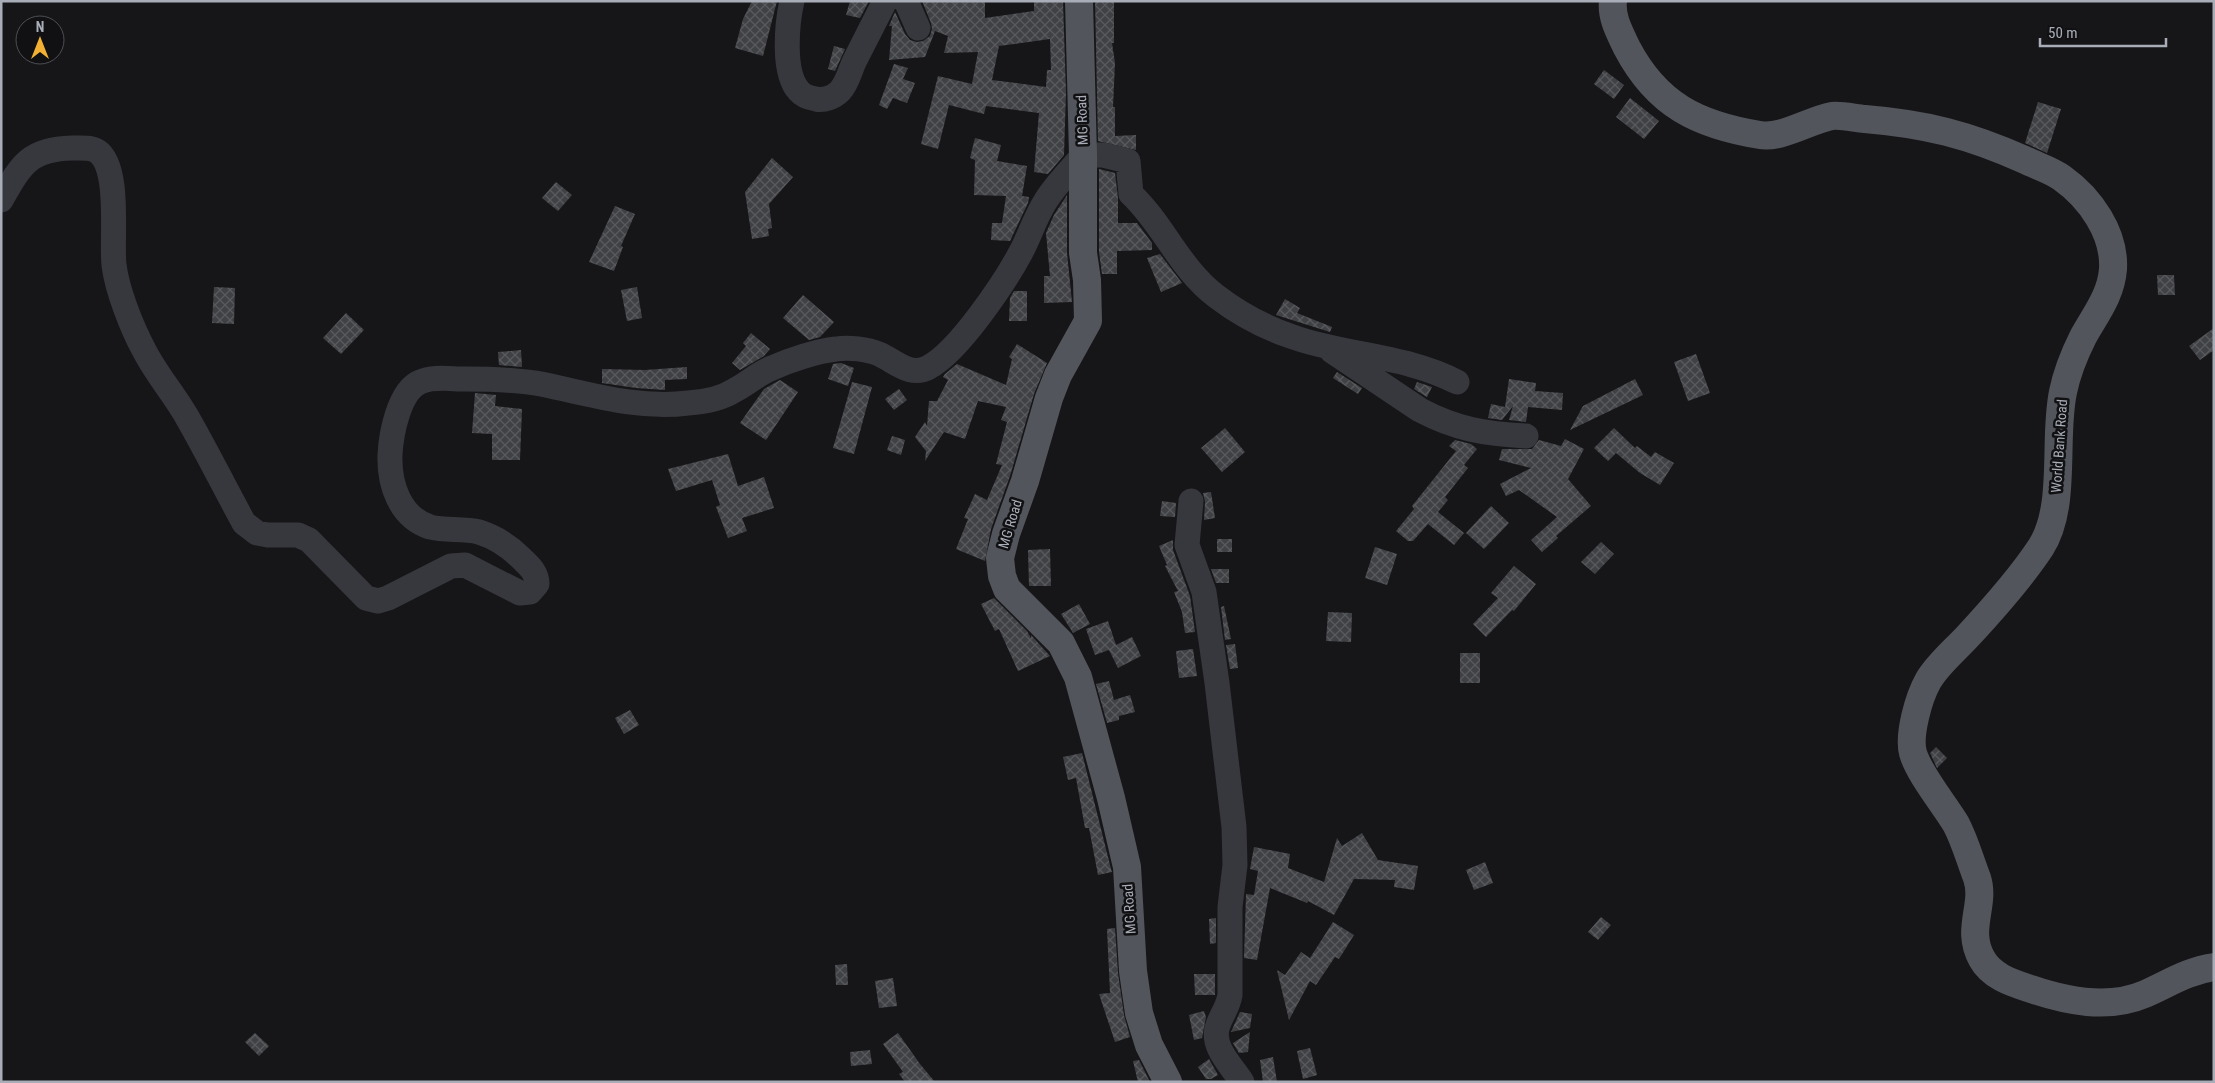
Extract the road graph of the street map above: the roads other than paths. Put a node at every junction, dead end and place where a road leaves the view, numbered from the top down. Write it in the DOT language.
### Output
graph roads {
  1 [pos="792,1"];
  2 [pos="885,1"];
  3 [pos="906,1"];
  4 [pos="1078,1"];
  5 [pos="1613,1"];
  6 [pos="918,28"];
  7 [pos="1083,155"];
  8 [pos="1,200"];
  9 [pos="1324,345"];
  10 [pos="1457,382"];
  11 [pos="1526,436"];
  12 [pos="1190,502"];
  13 [pos="2214,967"];
  14 [pos="1168,1082"];
  15 [pos="1242,1082"];
  1 -- 2 [label="street"];
  3 -- 6 [label="street"];
  4 -- 7 [label="main road, MG Road"];
  5 -- 13 [label="main road, World Bank Road"];
  7 -- 8 [label="street"];
  7 -- 9 [label="street"];
  7 -- 14 [label="main road, MG Road"];
  9 -- 10 [label="street"];
  9 -- 11 [label="street"];
  12 -- 15 [label="street"];
}
